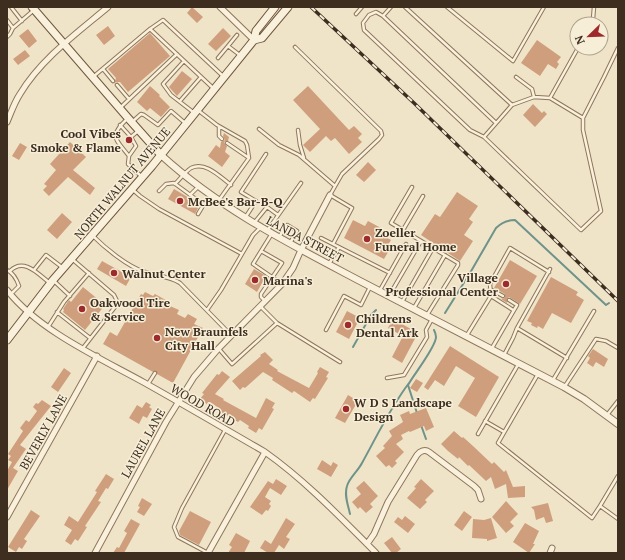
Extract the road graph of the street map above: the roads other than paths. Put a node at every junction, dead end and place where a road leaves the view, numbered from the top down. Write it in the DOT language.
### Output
graph roads {
  1 [pos="11,7"];
  2 [pos="108,7"];
  3 [pos="220,7"];
  4 [pos="275,7"];
  5 [pos="288,7"];
  6 [pos="362,7"];
  7 [pos="391,7"];
  8 [pos="404,7"];
  9 [pos="447,7"];
  10 [pos="544,7"];
  11 [pos="33,8"];
  12 [pos="356,14"];
  13 [pos="383,16"];
  14 [pos="7,20"];
  15 [pos="22,21"];
  16 [pos="13,28"];
  17 [pos="150,29"];
  18 [pos="237,35"];
  19 [pos="7,37"];
  20 [pos="254,40"];
  21 [pos="64,44"];
  22 [pos="228,46"];
  23 [pos="295,47"];
  24 [pos="618,48"];
  25 [pos="177,54"];
  26 [pos="574,56"];
  27 [pos="241,57"];
  28 [pos="218,58"];
  29 [pos="184,61"];
  30 [pos="103,69"];
  31 [pos="201,77"];
  32 [pos="224,77"];
  33 [pos="516,77"];
  34 [pos="93,78"];
  35 [pos="113,81"];
  36 [pos="117,85"];
  37 [pos="214,90"];
  38 [pos="534,97"];
  39 [pos="550,98"];
  40 [pos="129,99"];
  41 [pos="180,101"];
  42 [pos="512,105"];
  43 [pos="119,108"];
  44 [pos="197,112"];
  45 [pos="583,118"];
  46 [pos="130,120"];
  47 [pos="7,122"];
  48 [pos="496,123"];
  49 [pos="186,124"];
  50 [pos="120,125"];
  51 [pos="219,127"];
  52 [pos="138,130"];
  53 [pos="259,130"];
  54 [pos="298,130"];
  55 [pos="131,137"];
  56 [pos="484,137"];
  57 [pos="222,139"];
  58 [pos="228,143"];
  59 [pos="266,154"];
  60 [pos="161,155"];
  61 [pos="129,156"];
  62 [pos="249,158"];
  63 [pos="304,158"];
  64 [pos="185,174"];
  65 [pos="143,177"];
  66 [pos="301,183"];
  67 [pos="175,184"];
  68 [pos="199,185"];
  69 [pos="231,185"];
  70 [pos="334,186"];
  71 [pos="412,188"];
  72 [pos="132,189"];
  73 [pos="159,191"];
  74 [pos="190,195"];
  75 [pos="330,195"];
  76 [pos="423,196"];
  77 [pos="216,198"];
  78 [pos="204,205"];
  79 [pos="198,214"];
  80 [pos="278,215"];
  81 [pos="245,218"];
  82 [pos="254,224"];
  83 [pos="403,230"];
  84 [pos="266,231"];
  85 [pos="92,235"];
  86 [pos="279,238"];
  87 [pos="321,238"];
  88 [pos="421,241"];
  89 [pos="290,244"];
  90 [pos="333,244"];
  91 [pos="406,244"];
  92 [pos="339,246"];
  93 [pos="433,248"];
  94 [pos="301,250"];
  95 [pos="261,251"];
  96 [pos="242,254"];
  97 [pos="445,255"];
  98 [pos="72,258"];
  99 [pos="329,265"];
  100 [pos="64,268"];
  101 [pos="34,270"];
  102 [pos="8,271"];
  103 [pos="89,273"];
  104 [pos="390,273"];
  105 [pos="273,278"];
  106 [pos="52,282"];
  107 [pos="282,284"];
  108 [pos="370,286"];
  109 [pos="490,289"];
  110 [pos="379,291"];
  111 [pos="9,292"];
  112 [pos="70,296"];
  113 [pos="389,296"];
  114 [pos="490,296"];
  115 [pos="503,296"];
  116 [pos="509,300"];
  117 [pos="265,302"];
  118 [pos="402,302"];
  119 [pos="261,307"];
  120 [pos="414,309"];
  121 [pos="207,310"];
  122 [pos="513,310"];
  123 [pos="594,311"];
  124 [pos="28,312"];
  125 [pos="57,312"];
  126 [pos="430,317"];
  127 [pos="277,323"];
  128 [pos="48,327"];
  129 [pos="517,328"];
  130 [pos="326,330"];
  131 [pos="232,335"];
  132 [pos="467,336"];
  133 [pos="90,338"];
  134 [pos="7,340"];
  135 [pos="83,348"];
  136 [pos="492,348"];
  137 [pos="618,348"];
  138 [pos="218,349"];
  139 [pos="504,355"];
  140 [pos="97,356"];
  141 [pos="567,358"];
  142 [pos="340,362"];
  143 [pos="519,363"];
  144 [pos="154,373"];
  145 [pos="538,373"];
  146 [pos="387,378"];
  147 [pos="553,380"];
  148 [pos="148,384"];
  149 [pos="564,387"];
  150 [pos="618,401"];
  151 [pos="178,402"];
  152 [pos="607,415"];
  153 [pos="485,421"];
  154 [pos="618,424"];
  155 [pos="225,430"];
  156 [pos="504,432"];
  157 [pos="478,434"];
  158 [pos="265,452"];
  159 [pos="618,476"];
  160 [pos="482,499"];
  161 [pos="600,506"];
  162 [pos="7,517"];
  163 [pos="618,519"];
  164 [pos="367,544"];
  165 [pos="95,553"];
  166 [pos="208,553"];
  167 [pos="376,553"];
  1 -- 15 [label="lane"];
  2 -- 21 [label="street"];
  3 -- 20 [label="street"];
  4 -- 20 [label="main road, NORTH WALNUT AVENUE"];
  5 -- 20 [label="main road, NORTH WALNUT AVENUE"];
  6 -- 12 [label="lane"];
  7 -- 13 [label="lane"];
  8 -- 42 [label="lane"];
  9 -- 10 [label="lane"];
  11 -- 15 [label="lane"];
  11 -- 21 [label="main road, LANDA STREET"];
  13 -- 48 [label="lane"];
  13 -- 56 [label="lane"];
  14 -- 16 [label="lane"];
  15 -- 16 [label="lane"];
  16 -- 19 [label="lane"];
  17 -- 25 [label="lane"];
  17 -- 30 [label="lane"];
  17 -- 32 [label="lane"];
  18 -- 22 [label="lane"];
  20 -- 27 [label="main road, NORTH WALNUT AVENUE"];
  21 -- 34 [label="main road, LANDA STREET"];
  21 -- 47 [label="street"];
  22 -- 27 [label="lane"];
  22 -- 28 [label="lane"];
  23 -- 70 [label="lane"];
  24 -- 45 [label="lane"];
  25 -- 29 [label="lane"];
  25 -- 40 [label="lane"];
  26 -- 39 [label="lane"];
  27 -- 32 [label="main road, NORTH WALNUT AVENUE"];
  29 -- 31 [label="lane"];
  29 -- 41 [label="lane"];
  30 -- 34 [label="lane"];
  30 -- 35 [label="lane"];
  31 -- 37 [label="lane"];
  31 -- 41 [label="lane"];
  32 -- 37 [label="main road, NORTH WALNUT AVENUE"];
  33 -- 38 [label="lane"];
  34 -- 43 [label="main road, LANDA STREET"];
  36 -- 40 [label="lane"];
  37 -- 44 [label="main road, NORTH WALNUT AVENUE"];
  38 -- 39 [label="lane"];
  38 -- 42 [label="lane"];
  39 -- 45 [label="lane"];
  40 -- 43 [label="lane"];
  41 -- 44 [label="lane"];
  42 -- 48 [label="lane"];
  43 -- 46 [label="main road, LANDA STREET"];
  44 -- 49 [label="main road, NORTH WALNUT AVENUE"];
  44 -- 51 [label="lane"];
  45 -- 56 [label="lane"];
  46 -- 49 [label="lane"];
  46 -- 50 [label="lane"];
  46 -- 52 [label="main road, LANDA STREET"];
  48 -- 56 [label="lane"];
  49 -- 60 [label="main road, NORTH WALNUT AVENUE"];
  50 -- 55 [label="lane"];
  50 -- 61 [label="lane"];
  51 -- 57 [label="lane"];
  51 -- 62 [label="lane"];
  52 -- 55 [label="lane"];
  52 -- 60 [label="main road, LANDA STREET"];
  53 -- 63 [label="lane"];
  54 -- 63 [label="lane"];
  55 -- 61 [label="lane"];
  58 -- 62 [label="lane"];
  59 -- 81 [label="lane"];
  60 -- 64 [label="street, LANDA STREET"];
  60 -- 65 [label="main road, NORTH WALNUT AVENUE"];
  61 -- 65 [label="lane"];
  62 -- 69 [label="lane"];
  63 -- 70 [label="lane"];
  64 -- 67 [label="lane"];
  64 -- 68 [label="street, LANDA STREET"];
  64 -- 69 [label="lane"];
  65 -- 72 [label="main road, NORTH WALNUT AVENUE"];
  66 -- 80 [label="lane"];
  67 -- 73 [label="lane"];
  67 -- 74 [label="lane"];
  68 -- 74 [label="lane"];
  68 -- 77 [label="street, LANDA STREET"];
  69 -- 77 [label="lane"];
  70 -- 75 [label="lane"];
  71 -- 83 [label="lane"];
  72 -- 85 [label="main road, NORTH WALNUT AVENUE"];
  72 -- 96 [label="lane"];
  74 -- 78 [label="lane"];
  75 -- 90 [label="lane"];
  75 -- 94 [label="street, LAUREL LANE"];
  76 -- 83 [label="lane"];
  77 -- 78 [label="lane"];
  77 -- 81 [label="street, LANDA STREET"];
  78 -- 79 [label="lane"];
  80 -- 82 [label="lane"];
  80 -- 84 [label="lane"];
  81 -- 82 [label="street, LANDA STREET"];
  82 -- 84 [label="street, LANDA STREET"];
  83 -- 88 [label="lane"];
  84 -- 86 [label="street, LANDA STREET"];
  84 -- 95 [label="lane"];
  84 -- 96 [label="lane"];
  85 -- 98 [label="main road, NORTH WALNUT AVENUE"];
  85 -- 121 [label="lane"];
  86 -- 89 [label="street, LANDA STREET"];
  86 -- 89 [label="lane"];
  87 -- 90 [label="lane"];
  88 -- 93 [label="lane"];
  88 -- 113 [label="lane"];
  89 -- 94 [label="street, LANDA STREET"];
  90 -- 92 [label="lane"];
  91 -- 104 [label="lane"];
  92 -- 99 [label="lane"];
  92 -- 104 [label="lane"];
  93 -- 97 [label="lane"];
  93 -- 118 [label="lane"];
  94 -- 99 [label="street, LANDA STREET"];
  94 -- 107 [label="street, LAUREL LANE"];
  95 -- 105 [label="lane"];
  95 -- 105 [label="lane"];
  96 -- 121 [label="lane"];
  97 -- 120 [label="lane"];
  97 -- 126 [label="lane"];
  98 -- 100 [label="main road, NORTH WALNUT AVENUE"];
  98 -- 103 [label="lane"];
  99 -- 108 [label="street, LANDA STREET"];
  100 -- 101 [label="lane"];
  100 -- 106 [label="main road, NORTH WALNUT AVENUE"];
  101 -- 102 [label="lane"];
  101 -- 106 [label="lane"];
  102 -- 111 [label="lane"];
  103 -- 112 [label="lane"];
  103 -- 133 [label="lane"];
  104 -- 110 [label="lane"];
  105 -- 107 [label="lane"];
  105 -- 117 [label="lane"];
  106 -- 112 [label="lane"];
  106 -- 124 [label="main road, NORTH WALNUT AVENUE"];
  107 -- 117 [label="street, LAUREL LANE"];
  108 -- 110 [label="street, LANDA STREET"];
  108 -- 130 [label="lane"];
  109 -- 114 [label="lane"];
  109 -- 115 [label="lane"];
  109 -- 129 [label="lane"];
  110 -- 113 [label="street, LANDA STREET"];
  111 -- 124 [label="street, WOOD ROAD"];
  112 -- 125 [label="lane"];
  113 -- 118 [label="street, LANDA STREET"];
  114 -- 122 [label="lane"];
  114 -- 132 [label="lane"];
  116 -- 122 [label="lane"];
  117 -- 119 [label="street, LAUREL LANE"];
  118 -- 120 [label="street, LANDA STREET"];
  119 -- 127 [label="lane"];
  119 -- 131 [label="street, LAUREL LANE"];
  120 -- 126 [label="street, LANDA STREET"];
  121 -- 131 [label="lane"];
  122 -- 136 [label="lane"];
  123 -- 141 [label="lane"];
  124 -- 128 [label="street, WOOD ROAD"];
  124 -- 134 [label="main road, NORTH WALNUT AVENUE"];
  125 -- 128 [label="lane"];
  125 -- 133 [label="lane"];
  126 -- 132 [label="street, LANDA STREET"];
  126 -- 146 [label="lane"];
  127 -- 138 [label="lane"];
  127 -- 142 [label="lane"];
  128 -- 135 [label="street, WOOD ROAD"];
  129 -- 139 [label="lane"];
  129 -- 141 [label="lane"];
  131 -- 138 [label="street, LAUREL LANE"];
  132 -- 136 [label="street, LANDA STREET"];
  133 -- 135 [label="lane"];
  135 -- 140 [label="street, WOOD ROAD"];
  136 -- 139 [label="street, LANDA STREET"];
  137 -- 149 [label="lane"];
  138 -- 151 [label="street, LAUREL LANE"];
  139 -- 143 [label="street, LANDA STREET"];
  140 -- 148 [label="street, WOOD ROAD"];
  140 -- 162 [label="street, BEVERLY LANE"];
  141 -- 147 [label="lane"];
  143 -- 145 [label="street, LANDA STREET"];
  143 -- 153 [label="lane"];
  144 -- 148 [label="lane"];
  145 -- 147 [label="street, LANDA STREET"];
  145 -- 156 [label="lane"];
  147 -- 149 [label="street, LANDA STREET"];
  148 -- 151 [label="street, WOOD ROAD"];
  149 -- 152 [label="street, LANDA STREET"];
  150 -- 152 [label="lane"];
  151 -- 155 [label="street, WOOD ROAD"];
  151 -- 165 [label="street, LAUREL LANE"];
  152 -- 154 [label="street, LANDA STREET"];
  153 -- 156 [label="lane"];
  153 -- 157 [label="lane"];
  155 -- 158 [label="street, WOOD ROAD"];
  155 -- 166 [label="lane"];
  156 -- 161 [label="lane"];
  158 -- 164 [label="street, WOOD ROAD"];
  158 -- 166 [label="street"];
  159 -- 161 [label="lane"];
  160 -- 164 [label="street"];
  161 -- 163 [label="lane"];
  164 -- 167 [label="street, WOOD ROAD"];
}
